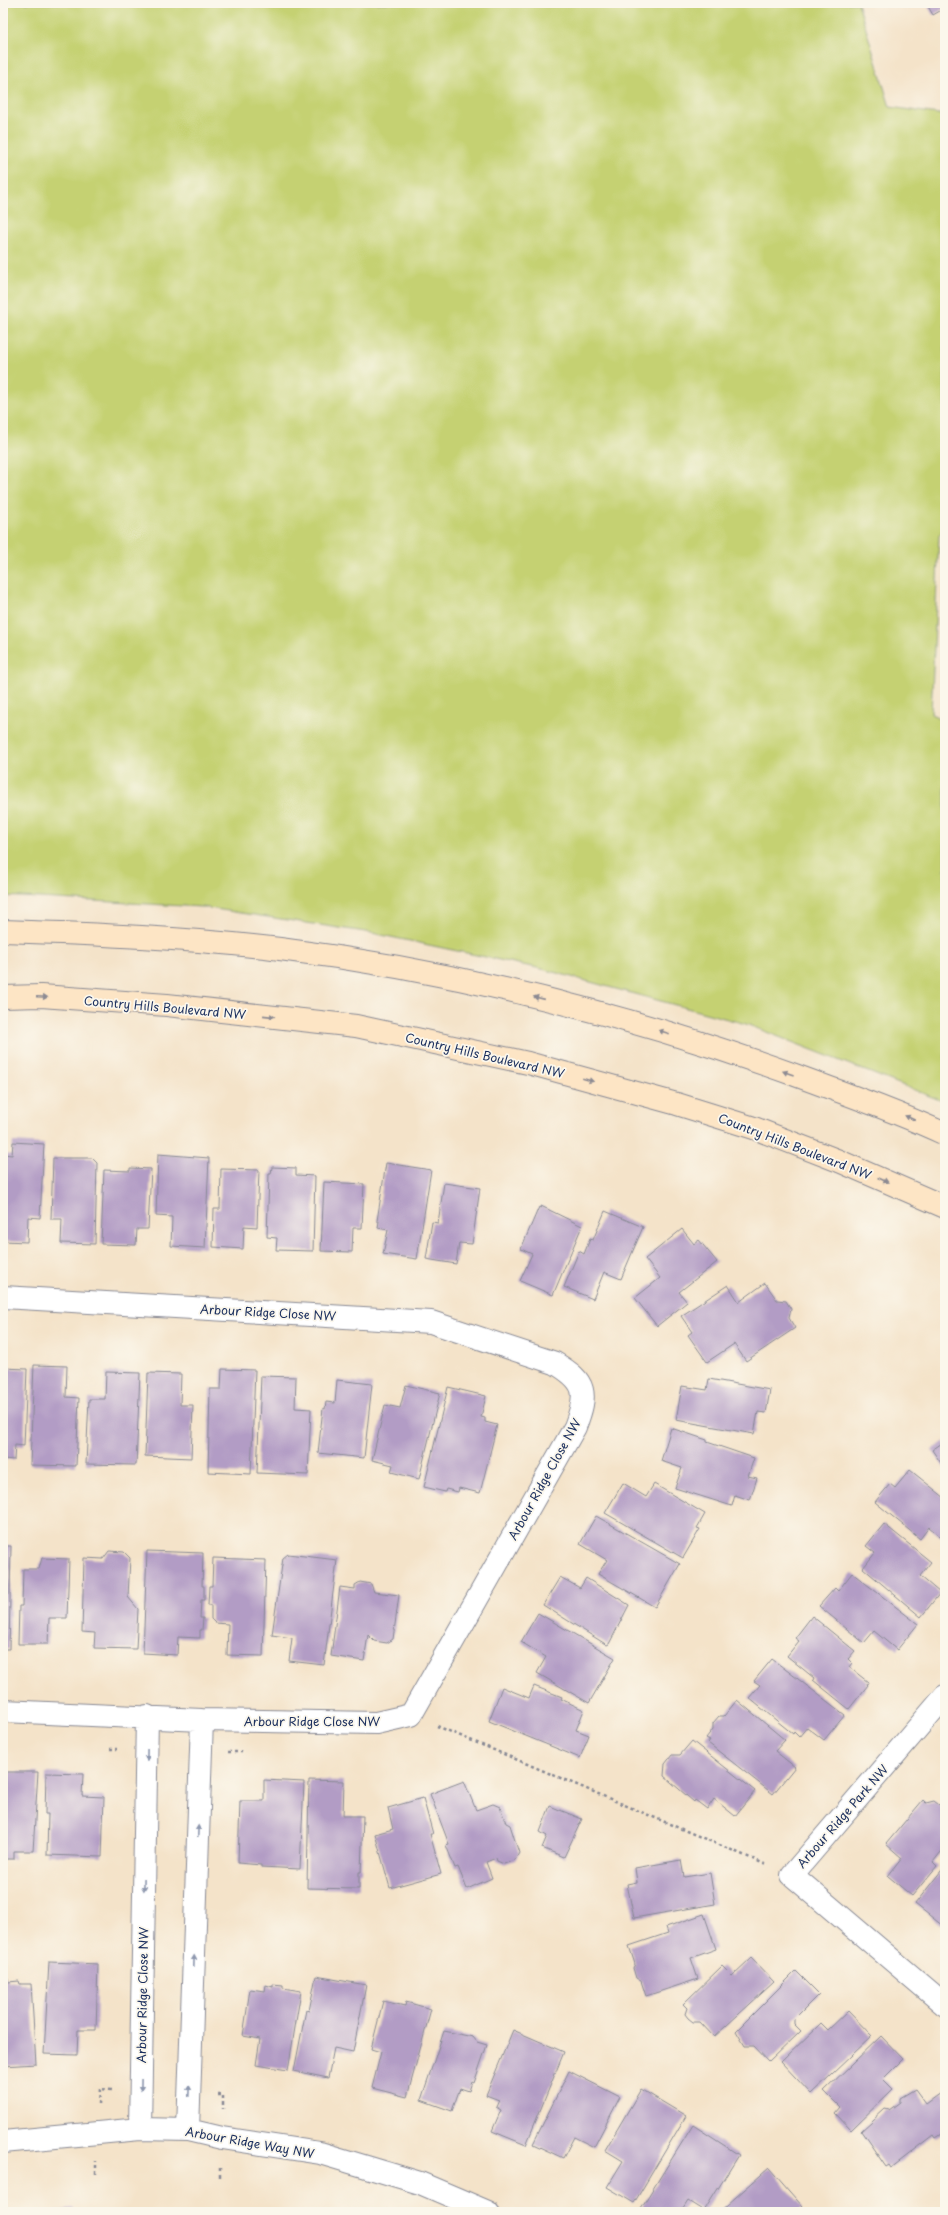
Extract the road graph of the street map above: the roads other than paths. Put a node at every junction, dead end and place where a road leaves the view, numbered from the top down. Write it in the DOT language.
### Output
graph roads {
  1 [pos="3,931"];
  2 [pos="3,997"];
  3 [pos="945,1134"];
  4 [pos="945,1207"];
  5 [pos="3,1297"];
  6 [pos="945,1696"];
  7 [pos="3,1711"];
  8 [pos="147,1716"];
  9 [pos="202,1720"];
  10 [pos="945,2005"];
  11 [pos="140,2129"];
  12 [pos="188,2130"];
  13 [pos="3,2142"];
  14 [pos="488,2212"];
  3 -- 1 [label="main road, one-way"];
  2 -- 4 [label="main road, Country Hills Boulevard NW, one-way"];
  5 -- 9 [label="street, Arbour Ridge Close NW"];
  6 -- 10 [label="street, Arbour Ridge Park NW"];
  7 -- 8 [label="street, Arbour Ridge Close NW"];
  8 -- 9 [label="street, Arbour Ridge Close NW"];
  8 -- 11 [label="street, Arbour Ridge Close NW, one-way"];
  12 -- 9 [label="street, one-way"];
  11 -- 12 [label="street, Arbour Ridge Way NW"];
  11 -- 13 [label="street, Arbour Ridge Way NW"];
  12 -- 14 [label="street, Arbour Ridge Way NW"];
}
